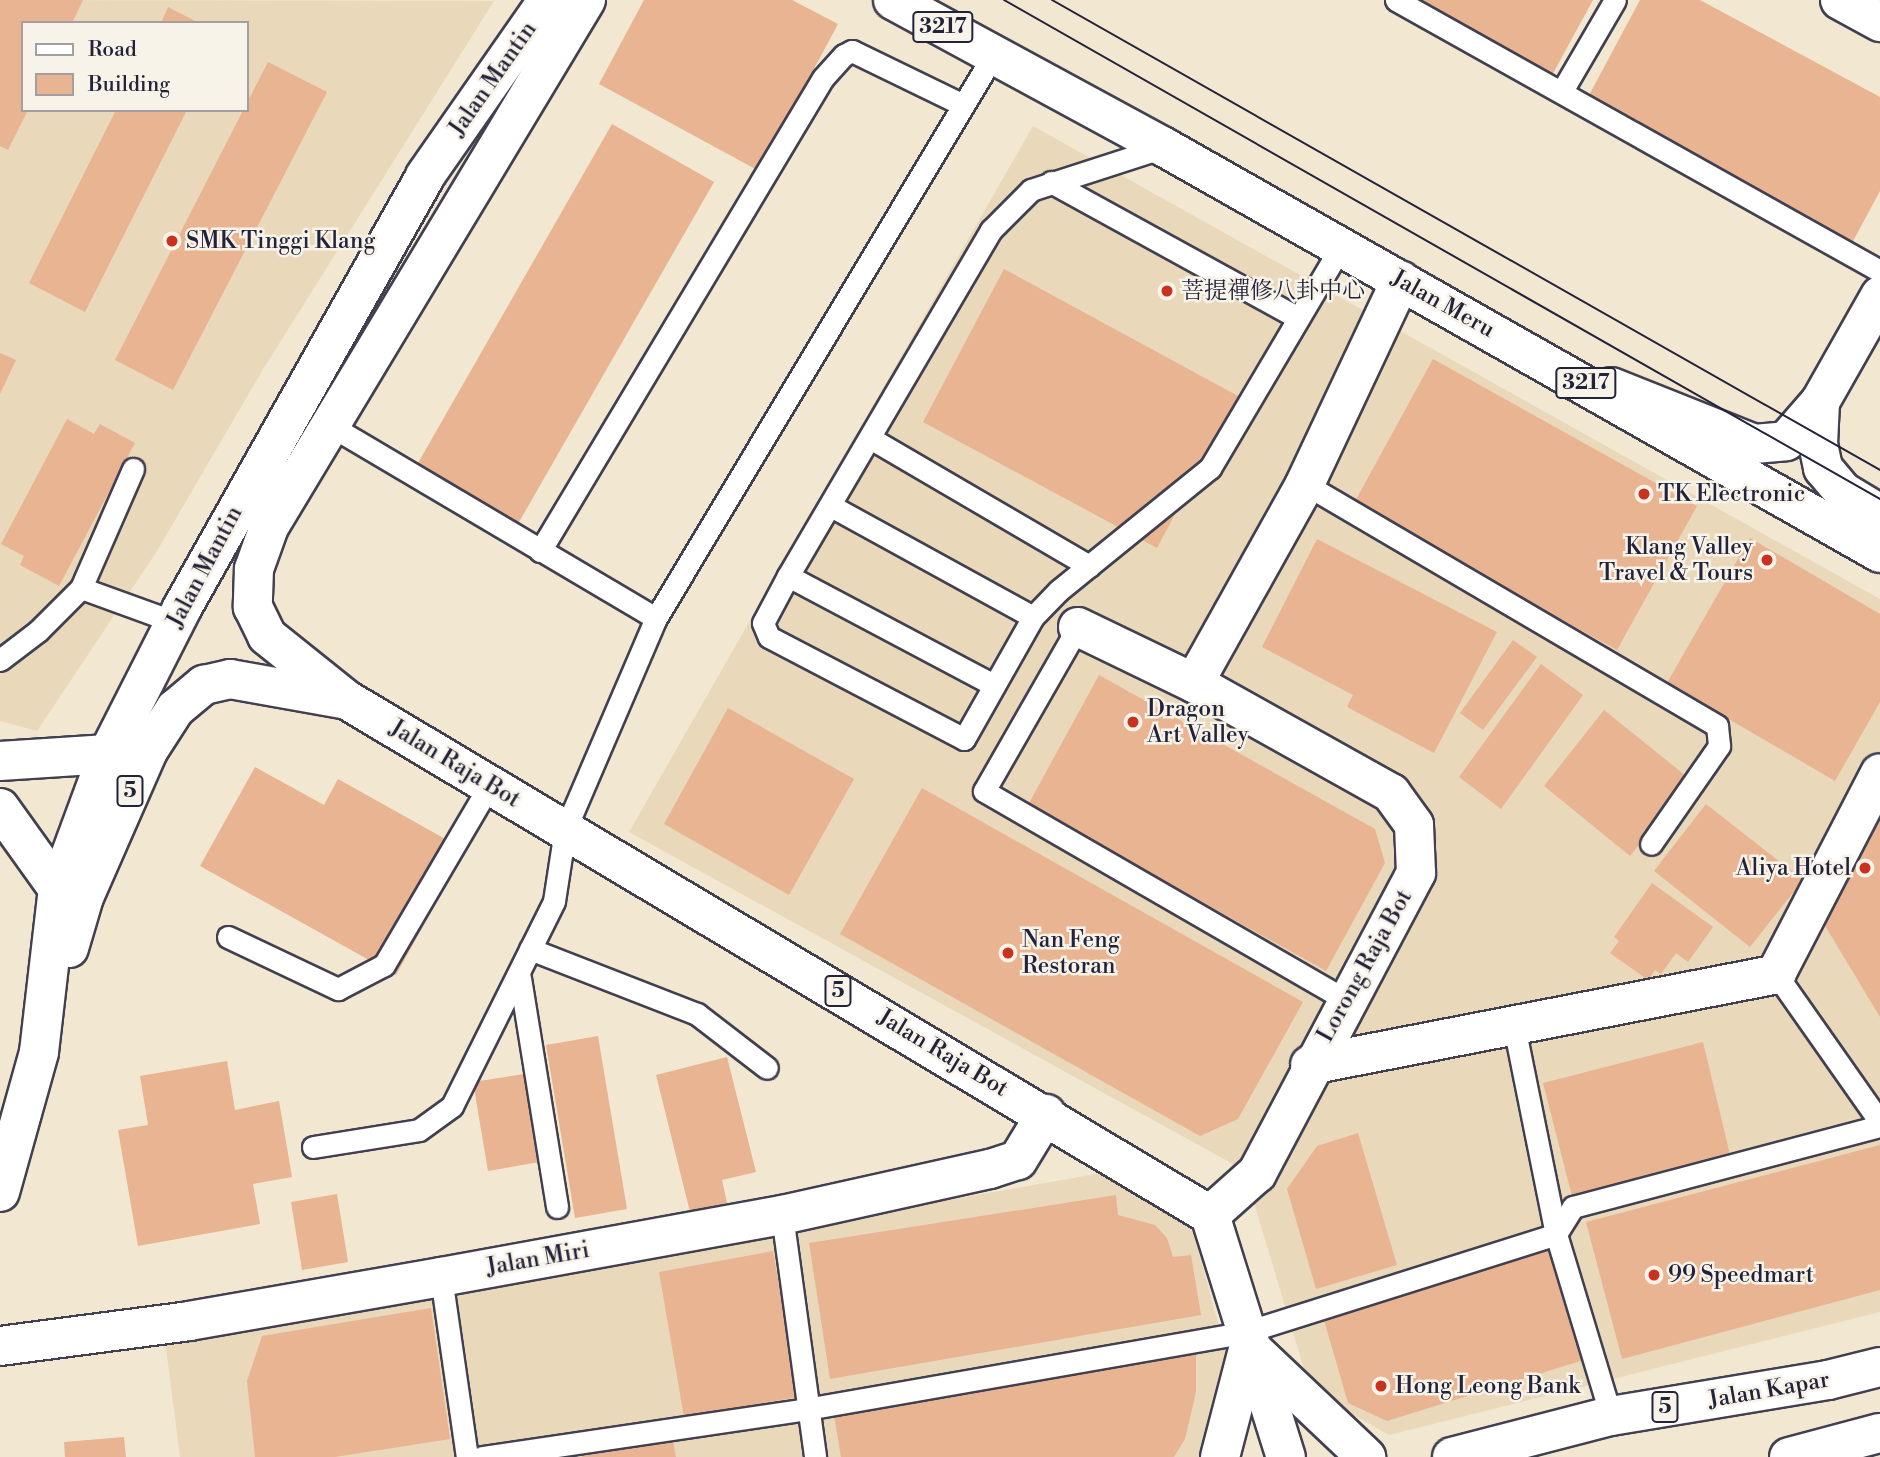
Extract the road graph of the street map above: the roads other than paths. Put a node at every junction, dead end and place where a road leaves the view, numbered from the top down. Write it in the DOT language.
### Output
graph roads {
  1 [pos="548,0"];
  2 [pos="586,0"];
  3 [pos="893,0"];
  4 [pos="1396,0"];
  5 [pos="1615,0"];
  6 [pos="1840,0"];
  7 [pos="1880,22"];
  8 [pos="994,54"];
  9 [pos="1562,91"];
  10 [pos="962,105"];
  11 [pos="1164,147"];
  12 [pos="1051,182"];
  13 [pos="1340,248"];
  14 [pos="1880,271"];
  15 [pos="1401,280"];
  16 [pos="1880,296"];
  17 [pos="1297,317"];
  18 [pos="1543,359"];
  19 [pos="1820,402"];
  20 [pos="331,426"];
  21 [pos="870,438"];
  22 [pos="133,469"];
  23 [pos="1305,484"];
  24 [pos="831,506"];
  25 [pos="1880,514"];
  26 [pos="540,551"];
  27 [pos="1880,553"];
  28 [pos="1089,566"];
  29 [pos="788,576"];
  30 [pos="81,588"];
  31 [pos="1033,617"];
  32 [pos="656,618"];
  33 [pos="175,622"];
  34 [pos="1078,627"];
  35 [pos="0,660"];
  36 [pos="1194,683"];
  37 [pos="994,685"];
  38 [pos="347,700"];
  39 [pos="108,754"];
  40 [pos="0,761"];
  41 [pos="1880,773"];
  42 [pos="490,784"];
  43 [pos="0,808"];
  44 [pos="565,830"];
  45 [pos="1651,844"];
  46 [pos="58,889"];
  47 [pos="228,937"];
  48 [pos="530,949"];
  49 [pos="1776,974"];
  50 [pos="520,978"];
  51 [pos="1346,1000"];
  52 [pos="1514,1026"];
  53 [pos="39,1052"];
  54 [pos="1310,1065"];
  55 [pos="767,1068"];
  56 [pos="1046,1114"];
  57 [pos="1880,1124"];
  58 [pos="313,1147"];
  59 [pos="0,1192"];
  60 [pos="557,1207"];
  61 [pos="1210,1215"];
  62 [pos="782,1216"];
  63 [pos="1556,1234"];
  64 [pos="441,1276"];
  65 [pos="1248,1339"];
  66 [pos="0,1346"];
  67 [pos="1880,1360"];
  68 [pos="1880,1367"];
  69 [pos="1828,1380"];
  70 [pos="806,1409"];
  71 [pos="1611,1416"];
  72 [pos="1880,1433"];
  73 [pos="467,1457"];
  74 [pos="482,1457"];
  75 [pos="815,1457"];
  76 [pos="1220,1457"];
  77 [pos="1286,1457"];
  78 [pos="1366,1457"];
  79 [pos="1452,1457"];
  80 [pos="1789,1457"];
  1 -- 33 [label="main road, Jalan Mantin"];
  2 -- 20 [label="main road"];
  3 -- 8 [label="main road, Jalan Meru / 3217"];
  4 -- 9 [label="lane"];
  5 -- 9 [label="lane"];
  6 -- 7 [label="main road"];
  8 -- 10 [label="lane"];
  8 -- 11 [label="main road, Jalan Meru / 3217"];
  9 -- 14 [label="lane"];
  10 -- 26 [label="lane"];
  10 -- 32 [label="lane"];
  11 -- 12 [label="lane"];
  11 -- 13 [label="main road, Jalan Meru / 3217"];
  12 -- 17 [label="lane"];
  12 -- 21 [label="lane"];
  13 -- 15 [label="main road, Jalan Meru / 3217"];
  13 -- 17 [label="lane"];
  15 -- 18 [label="main road, Jalan Meru / 3217"];
  15 -- 23 [label="main road"];
  16 -- 19 [label="main road"];
  17 -- 28 [label="lane"];
  18 -- 19 [label="main road"];
  18 -- 27 [label="main road, Jalan Meru / 3217"];
  19 -- 25 [label="main road"];
  20 -- 26 [label="lane"];
  20 -- 38 [label="main road"];
  21 -- 24 [label="lane"];
  21 -- 28 [label="lane"];
  22 -- 30 [label="lane"];
  23 -- 36 [label="main road"];
  23 -- 45 [label="lane"];
  24 -- 29 [label="lane"];
  24 -- 31 [label="lane"];
  26 -- 32 [label="lane"];
  28 -- 31 [label="lane"];
  29 -- 37 [label="lane"];
  29 -- 37 [label="lane"];
  30 -- 33 [label="lane"];
  30 -- 35 [label="lane"];
  31 -- 37 [label="lane"];
  32 -- 44 [label="lane"];
  33 -- 39 [label="main road, Jalan Mantin"];
  34 -- 36 [label="main road, Lorong Raja Bot"];
  34 -- 51 [label="lane"];
  36 -- 51 [label="main road, Lorong Raja Bot"];
  38 -- 42 [label="main road, Jalan Raja Bot / 5"];
  38 -- 53 [label="main road, 5"];
  39 -- 40 [label="main road"];
  39 -- 46 [label="main road, Jalan Mantin"];
  41 -- 49 [label="main road"];
  42 -- 44 [label="main road, Jalan Raja Bot / 5"];
  42 -- 47 [label="lane"];
  43 -- 46 [label="main road"];
  44 -- 48 [label="lane"];
  44 -- 56 [label="main road, Jalan Raja Bot / 5"];
  46 -- 53 [label="main road, Jalan Mantin"];
  48 -- 50 [label="lane"];
  48 -- 55 [label="lane"];
  49 -- 52 [label="main road"];
  49 -- 57 [label="lane"];
  50 -- 58 [label="lane"];
  50 -- 60 [label="lane"];
  51 -- 54 [label="main road, Lorong Raja Bot"];
  52 -- 54 [label="main road"];
  52 -- 63 [label="lane"];
  53 -- 59 [label="main road, Jalan Mantin / 5"];
  54 -- 61 [label="main road, Lorong Raja Bot"];
  56 -- 61 [label="main road, Jalan Raja Bot / 5"];
  56 -- 62 [label="main road, Jalan Miri"];
  57 -- 63 [label="lane"];
  61 -- 65 [label="main road"];
  62 -- 64 [label="main road, Jalan Miri"];
  62 -- 70 [label="lane"];
  63 -- 65 [label="lane"];
  63 -- 71 [label="lane"];
  64 -- 66 [label="main road, Jalan Miri"];
  64 -- 73 [label="lane"];
  65 -- 70 [label="lane"];
  65 -- 76 [label="main road"];
  65 -- 77 [label="main road"];
  65 -- 78 [label="main road"];
  67 -- 69 [label="main road"];
  68 -- 69 [label="main road, Jalan Kapar / 5"];
  69 -- 71 [label="main road, Jalan Kapar / 5"];
  70 -- 74 [label="lane"];
  70 -- 75 [label="lane"];
  71 -- 79 [label="main road, Jalan Kapar / 5"];
  72 -- 80 [label="main road"];
}
